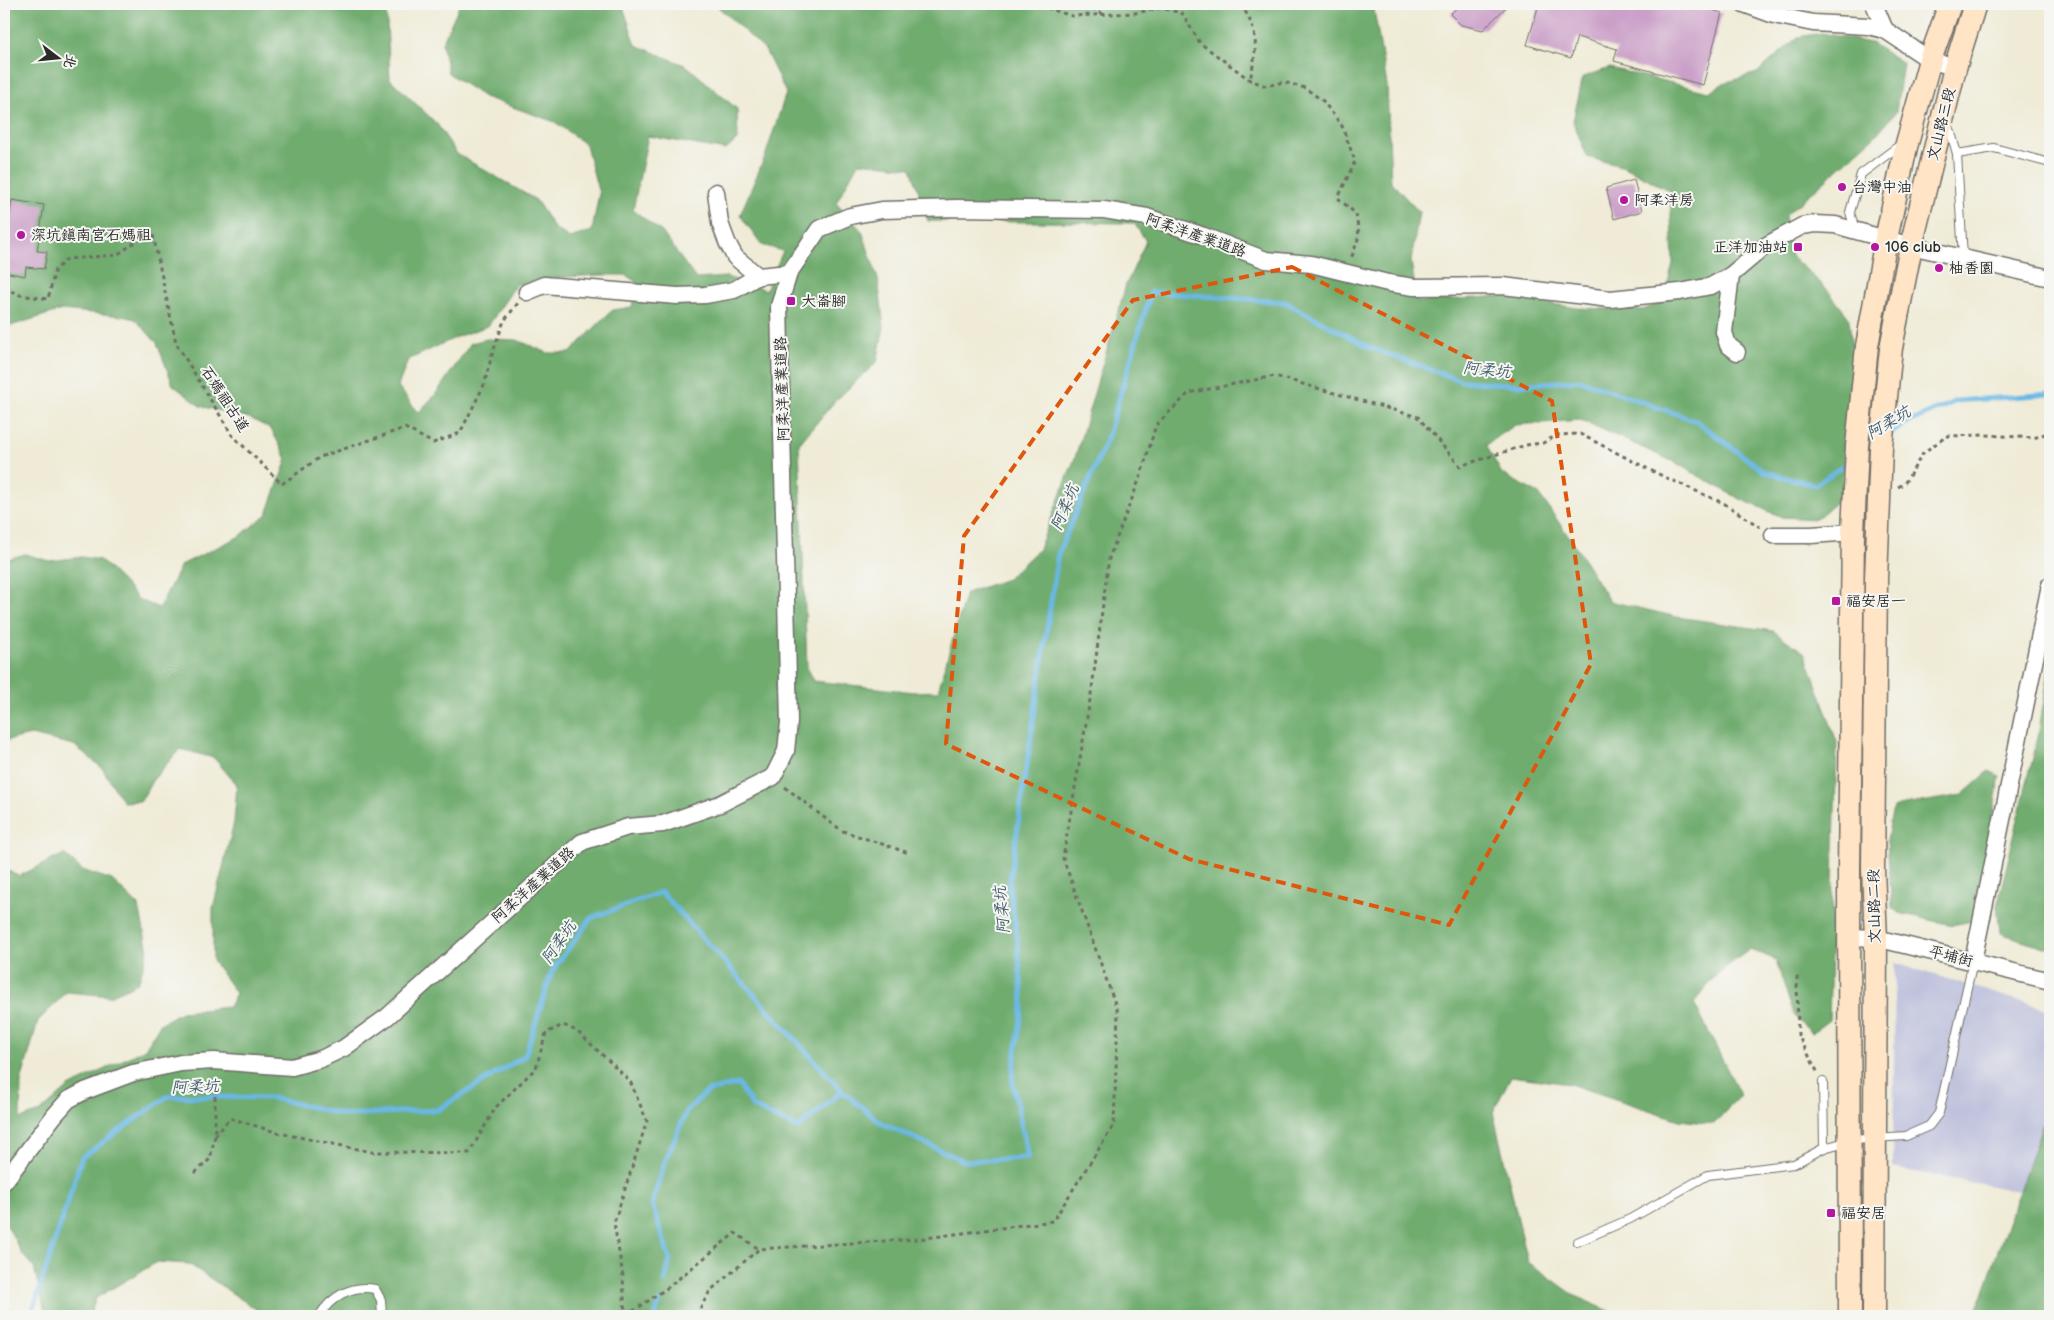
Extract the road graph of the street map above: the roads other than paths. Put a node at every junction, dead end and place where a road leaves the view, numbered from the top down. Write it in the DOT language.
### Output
graph roads {
  1 [pos="1744,4"];
  2 [pos="1874,4"];
  3 [pos="1950,4"];
  4 [pos="1975,4"];
  5 [pos="1884,30"];
  6 [pos="1930,60"];
  7 [pos="1955,68"];
  8 [pos="1945,107"];
  9 [pos="1908,139"];
  10 [pos="1957,154"];
  11 [pos="2050,163"];
  12 [pos="716,192"];
  13 [pos="1855,230"];
  14 [pos="1886,239"];
  15 [pos="1911,246"];
  16 [pos="1963,258"];
  17 [pos="789,273"];
  18 [pos="1731,275"];
  19 [pos="758,276"];
  20 [pos="2050,278"];
  21 [pos="527,292"];
  22 [pos="1737,352"];
  23 [pos="1853,532"];
  24 [pos="1773,535"];
  25 [pos="2050,585"];
  26 [pos="1850,937"];
  27 [pos="1876,938"];
  28 [pos="1973,962"];
  29 [pos="2050,981"];
  30 [pos="1823,1081"];
  31 [pos="1874,1138"];
  32 [pos="1848,1142"];
  33 [pos="1824,1148"];
  34 [pos="4,1182"];
  35 [pos="1578,1242"];
  36 [pos="319,1316"];
  37 [pos="382,1316"];
  38 [pos="1850,1316"];
  39 [pos="1874,1316"];
  1 -- 5 [label="street"];
  2 -- 5 [label="street"];
  3 -- 6 [label="main road, 文山路三段"];
  4 -- 7 [label="main road, 文山路三段"];
  5 -- 6 [label="street"];
  6 -- 7 [label="street"];
  6 -- 9 [label="main road, 文山路三段"];
  7 -- 8 [label="main road, 文山路三段"];
  8 -- 10 [label="lane"];
  8 -- 15 [label="main road, 文山路三段"];
  9 -- 13 [label="lane"];
  9 -- 14 [label="main road, 文山路三段"];
  10 -- 11 [label="lane"];
  10 -- 16 [label="lane"];
  12 -- 19 [label="street"];
  13 -- 14 [label="street, 阿柔洋產業道路"];
  13 -- 18 [label="street, 阿柔洋產業道路"];
  14 -- 15 [label="street, 阿柔洋產業道路"];
  14 -- 23 [label="main road, 文山路二段"];
  15 -- 16 [label="street, 阿柔洋產業道路"];
  15 -- 27 [label="main road, 文山路二段"];
  16 -- 20 [label="street, 阿柔洋產業道路"];
  17 -- 18 [label="street, 阿柔洋產業道路"];
  17 -- 19 [label="street"];
  17 -- 34 [label="street, 阿柔洋產業道路"];
  18 -- 22 [label="street"];
  19 -- 21 [label="street"];
  23 -- 24 [label="street"];
  23 -- 26 [label="main road, 文山路二段"];
  25 -- 28 [label="street"];
  26 -- 27 [label="street, 平埔街"];
  26 -- 32 [label="main road, 文山路二段"];
  27 -- 28 [label="street, 平埔街"];
  27 -- 31 [label="main road, 文山路二段"];
  28 -- 29 [label="street, 平埔街"];
  28 -- 31 [label="lane"];
  30 -- 33 [label="lane"];
  31 -- 32 [label="lane"];
  31 -- 39 [label="main road, 文山路二段"];
  32 -- 33 [label="lane"];
  32 -- 38 [label="main road, 文山路二段"];
  33 -- 35 [label="lane"];
  36 -- 37 [label="lane"];
}
